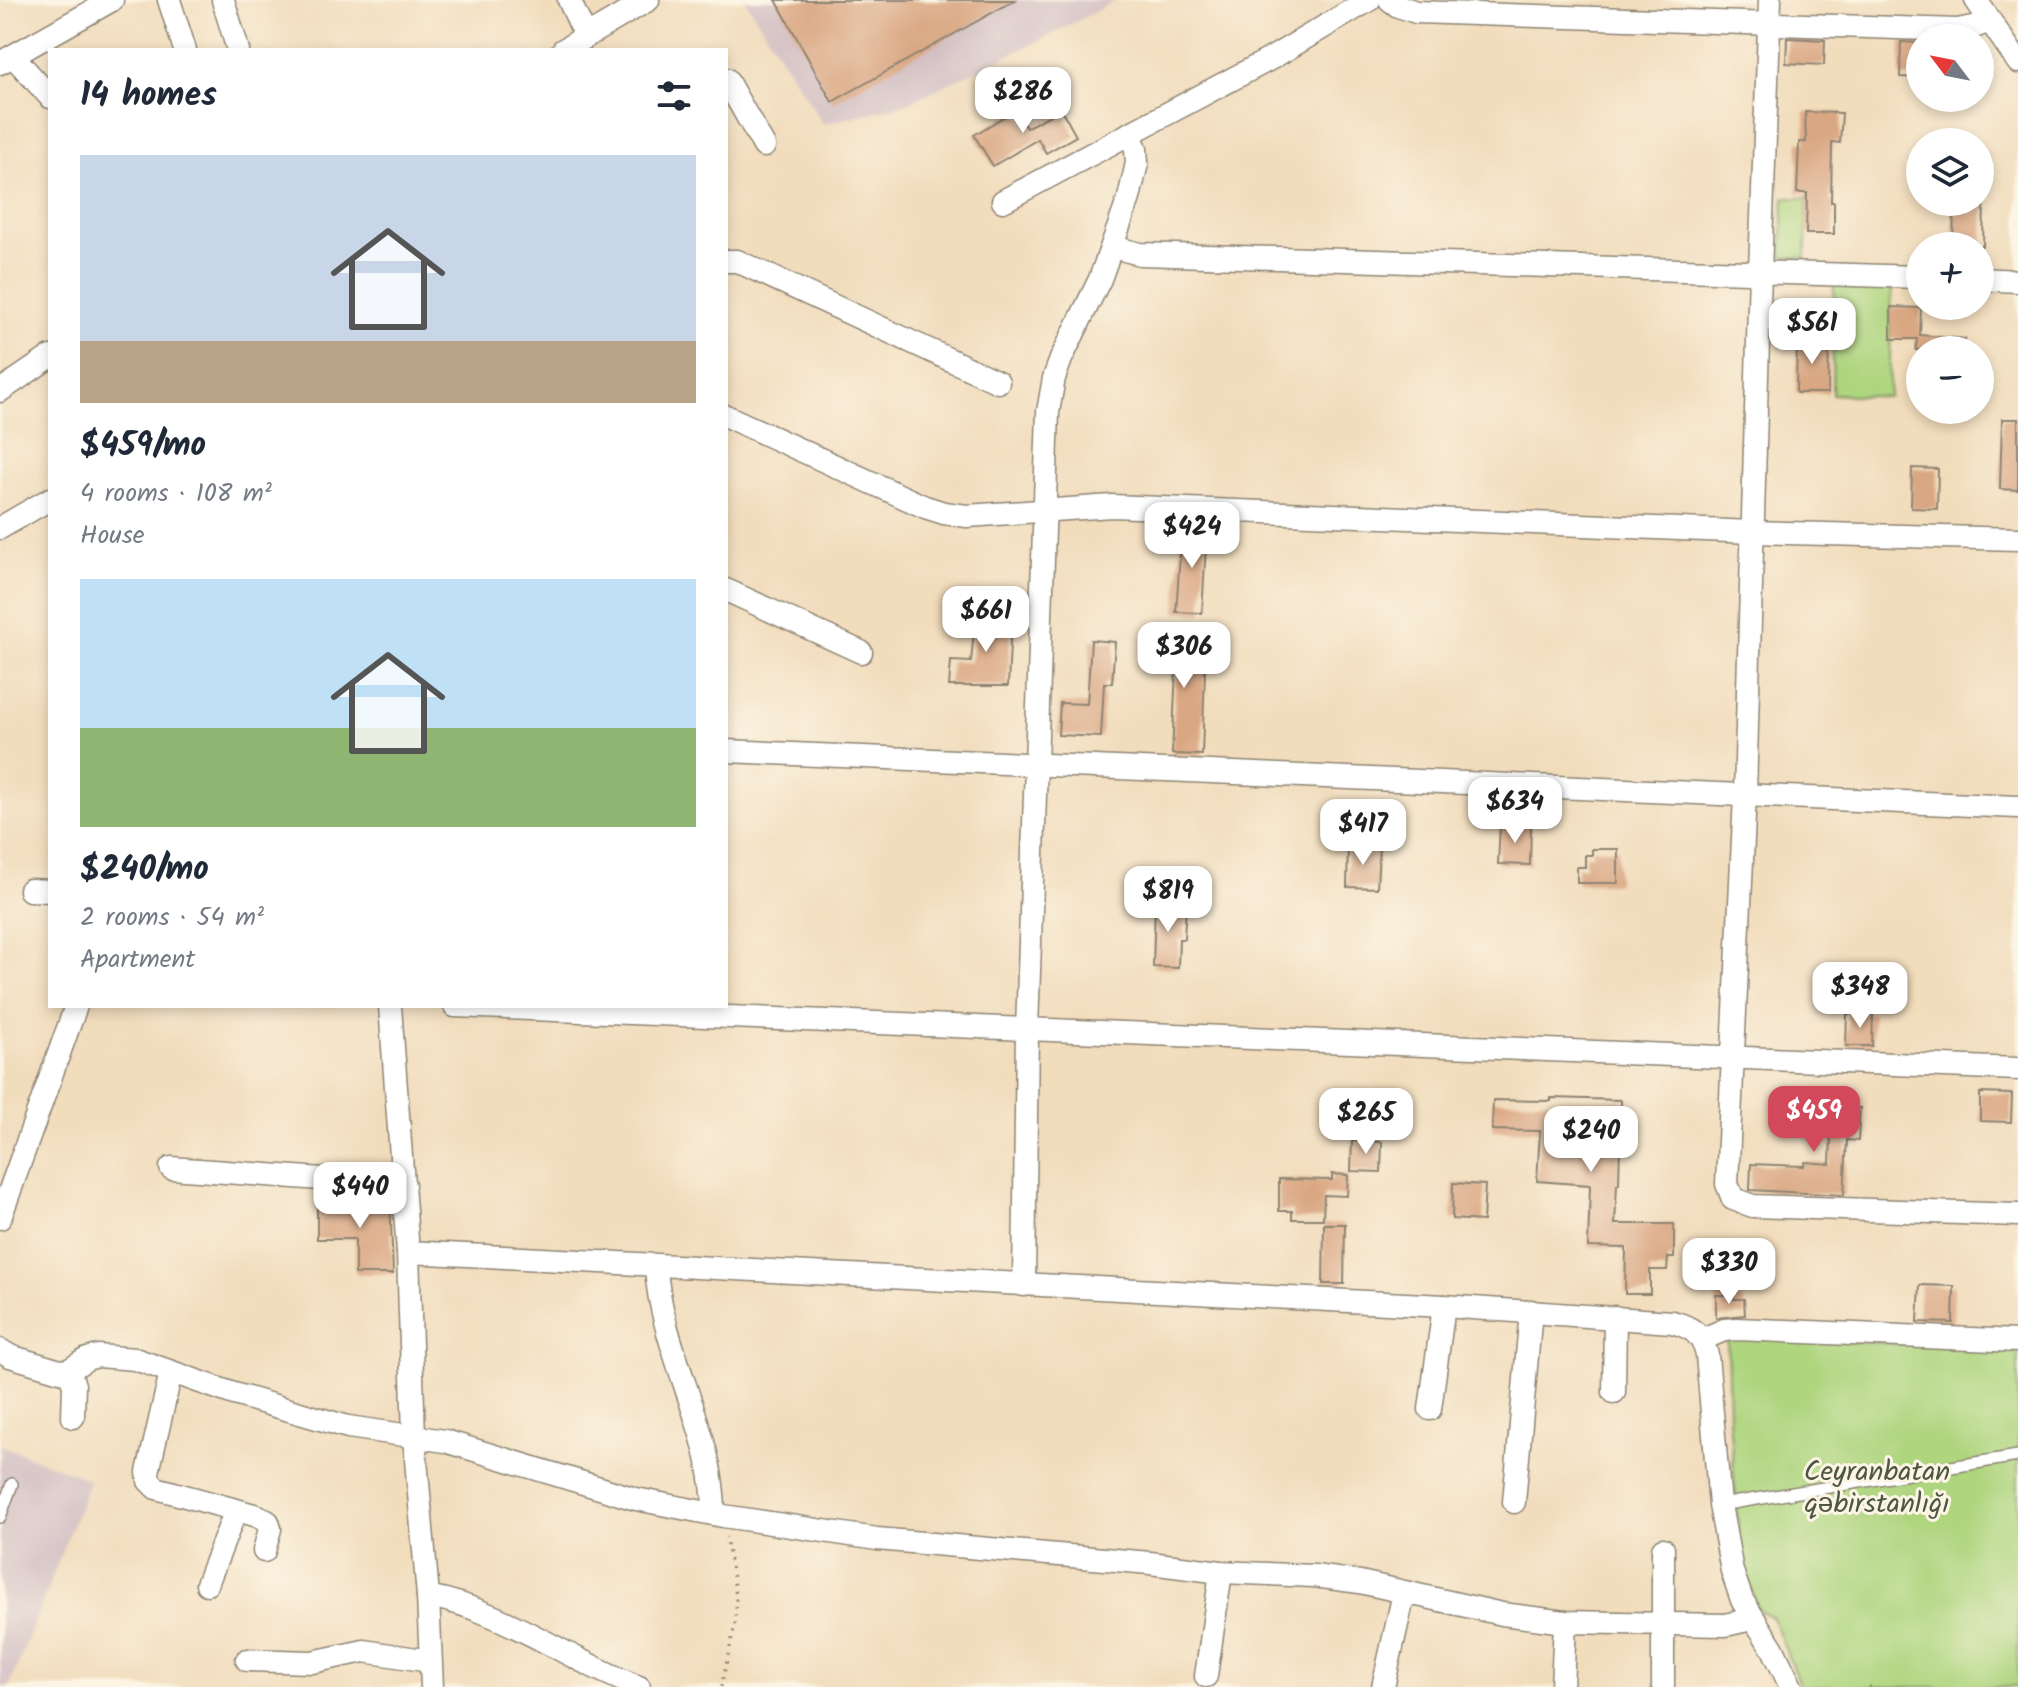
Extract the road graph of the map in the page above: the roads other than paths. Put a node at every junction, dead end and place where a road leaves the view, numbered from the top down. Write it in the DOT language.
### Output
graph roads {
  1 [pos="112,0"];
  2 [pos="169,0"];
  3 [pos="223,0"];
  4 [pos="569,0"];
  5 [pos="648,0"];
  6 [pos="1369,0"];
  7 [pos="1390,0"];
  8 [pos="1976,0"];
  9 [pos="1770,11"];
  10 [pos="1989,21"];
  11 [pos="586,37"];
  12 [pos="184,48"];
  13 [pos="237,48"];
  14 [pos="567,48"];
  15 [pos="7,60"];
  16 [pos="2018,62"];
  17 [pos="728,83"];
  18 [pos="48,95"];
  19 [pos="1130,133"];
  20 [pos="764,146"];
  21 [pos="1003,201"];
  22 [pos="1113,247"];
  23 [pos="728,261"];
  24 [pos="1760,271"];
  25 [pos="1906,276"];
  26 [pos="1994,280"];
  27 [pos="2018,281"];
  28 [pos="48,358"];
  29 [pos="998,382"];
  30 [pos="0,391"];
  31 [pos="728,417"];
  32 [pos="48,500"];
  33 [pos="1042,511"];
  34 [pos="0,528"];
  35 [pos="1753,532"];
  36 [pos="2018,539"];
  37 [pos="728,591"];
  38 [pos="861,652"];
  39 [pos="728,751"];
  40 [pos="1037,765"];
  41 [pos="1745,795"];
  42 [pos="2018,807"];
  43 [pos="75,1008"];
  44 [pos="390,1008"];
  45 [pos="503,1008"];
  46 [pos="1027,1030"];
  47 [pos="1734,1058"];
  48 [pos="2018,1069"];
  49 [pos="171,1168"];
  50 [pos="404,1185"];
  51 [pos="2018,1215"];
  52 [pos="0,1218"];
  53 [pos="408,1252"];
  54 [pos="656,1266"];
  55 [pos="1024,1285"];
  56 [pos="1444,1306"];
  57 [pos="1531,1311"];
  58 [pos="1615,1317"];
  59 [pos="1703,1339"];
  60 [pos="2018,1341"];
  61 [pos="0,1350"];
  62 [pos="69,1370"];
  63 [pos="171,1372"];
  64 [pos="1614,1392"];
  65 [pos="1430,1409"];
  66 [pos="73,1417"];
  67 [pos="414,1437"];
  68 [pos="2018,1456"];
  69 [pos="12,1484"];
  70 [pos="1514,1502"];
  71 [pos="1720,1505"];
  72 [pos="236,1510"];
  73 [pos="718,1515"];
  74 [pos="0,1517"];
  75 [pos="1663,1549"];
  76 [pos="264,1551"];
  77 [pos="1221,1572"];
  78 [pos="207,1584"];
  79 [pos="1404,1593"];
  80 [pos="428,1596"];
  81 [pos="1752,1619"];
  82 [pos="1565,1622"];
  83 [pos="1663,1624"];
  84 [pos="247,1660"];
  85 [pos="430,1661"];
  86 [pos="1206,1676"];
  87 [pos="1663,1686"];
  88 [pos="432,1687"];
  89 [pos="639,1687"];
  90 [pos="1383,1687"];
  91 [pos="1562,1687"];
  92 [pos="1791,1687"];
  1 -- 15 [label="street"];
  2 -- 12 [label="street"];
  3 -- 13 [label="street"];
  4 -- 11 [label="street"];
  5 -- 11 [label="street"];
  6 -- 19 [label="street"];
  7 -- 9 [label="street"];
  8 -- 10 [label="street"];
  9 -- 10 [label="street"];
  9 -- 24 [label="street"];
  10 -- 16 [label="street"];
  11 -- 14 [label="street"];
  15 -- 18 [label="street"];
  17 -- 20 [label="street"];
  19 -- 21 [label="street"];
  19 -- 22 [label="street"];
  22 -- 24 [label="street"];
  22 -- 33 [label="street"];
  23 -- 29 [label="street"];
  24 -- 25 [label="street"];
  24 -- 35 [label="street"];
  26 -- 27 [label="street"];
  28 -- 30 [label="street"];
  31 -- 33 [label="street"];
  32 -- 34 [label="street"];
  33 -- 35 [label="street"];
  33 -- 40 [label="street"];
  35 -- 36 [label="street"];
  35 -- 41 [label="street"];
  37 -- 38 [label="street"];
  39 -- 40 [label="street"];
  40 -- 41 [label="street"];
  40 -- 46 [label="street"];
  41 -- 42 [label="street"];
  41 -- 47 [label="street"];
  43 -- 52 [label="street"];
  44 -- 50 [label="street"];
  45 -- 46 [label="street"];
  46 -- 47 [label="street"];
  46 -- 55 [label="street"];
  47 -- 48 [label="street"];
  47 -- 51 [label="street"];
  49 -- 50 [label="street"];
  50 -- 53 [label="street"];
  53 -- 54 [label="street"];
  53 -- 67 [label="street"];
  54 -- 55 [label="street"];
  54 -- 73 [label="street"];
  55 -- 56 [label="street"];
  56 -- 57 [label="street"];
  56 -- 65 [label="street"];
  57 -- 58 [label="street"];
  57 -- 70 [label="street"];
  58 -- 59 [label="street"];
  58 -- 64 [label="street"];
  59 -- 60 [label="street"];
  59 -- 71 [label="street"];
  61 -- 62 [label="street"];
  62 -- 63 [label="street"];
  62 -- 66 [label="street"];
  63 -- 67 [label="street"];
  63 -- 72 [label="street"];
  67 -- 73 [label="street"];
  67 -- 80 [label="street"];
  68 -- 71 [label="lane"];
  69 -- 74 [label="lane"];
  71 -- 81 [label="street"];
  72 -- 76 [label="street"];
  72 -- 78 [label="street"];
  73 -- 77 [label="street"];
  75 -- 83 [label="street"];
  77 -- 79 [label="street"];
  77 -- 86 [label="street"];
  79 -- 82 [label="street"];
  79 -- 90 [label="street"];
  80 -- 85 [label="street"];
  80 -- 89 [label="street"];
  81 -- 83 [label="street"];
  81 -- 92 [label="street"];
  82 -- 83 [label="street"];
  82 -- 91 [label="street"];
  83 -- 87 [label="street"];
  84 -- 85 [label="street"];
  85 -- 88 [label="street"];
}
